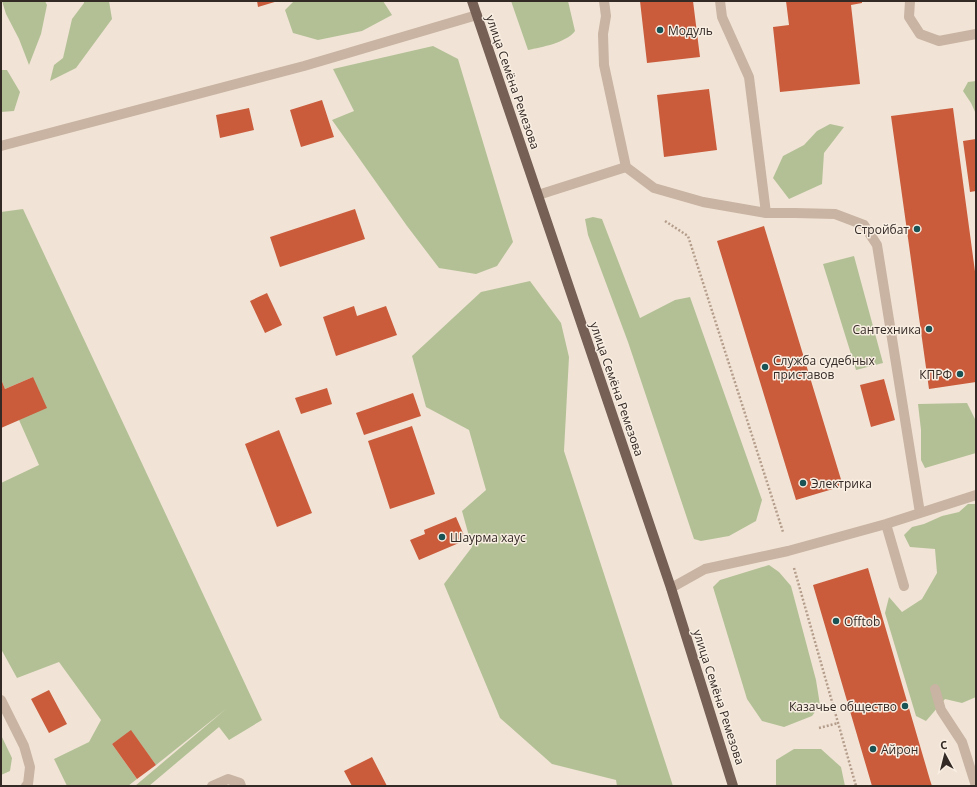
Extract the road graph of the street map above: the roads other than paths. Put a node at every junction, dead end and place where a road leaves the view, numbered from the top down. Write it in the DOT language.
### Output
graph roads {
  1 [pos="472,1"];
  2 [pos="604,1"];
  3 [pos="720,1"];
  4 [pos="910,1"];
  5 [pos="477,15"];
  6 [pos="976,34"];
  7 [pos="1,146"];
  8 [pos="626,167"];
  9 [pos="538,195"];
  10 [pos="766,213"];
  11 [pos="976,495"];
  12 [pos="920,513"];
  13 [pos="886,524"];
  14 [pos="904,586"];
  15 [pos="671,588"];
  16 [pos="935,689"];
  17 [pos="1,700"];
  18 [pos="26,786"];
  19 [pos="212,786"];
  20 [pos="241,786"];
  21 [pos="734,786"];
  22 [pos="976,786"];
  1 -- 5 [label="main road, улица Семёна Ремезова"];
  2 -- 8 [label="street"];
  3 -- 10 [label="street"];
  4 -- 6 [label="street"];
  5 -- 7 [label="street"];
  5 -- 9 [label="main road, улица Семёна Ремезова"];
  8 -- 9 [label="street"];
  8 -- 10 [label="street"];
  9 -- 15 [label="main road, улица Семёна Ремезова"];
  10 -- 12 [label="street"];
  11 -- 12 [label="street"];
  12 -- 13 [label="street"];
  13 -- 14 [label="street"];
  13 -- 15 [label="street"];
  15 -- 21 [label="main road, улица Семёна Ремезова"];
  16 -- 22 [label="street"];
  17 -- 18 [label="street"];
  19 -- 20 [label="street"];
}
